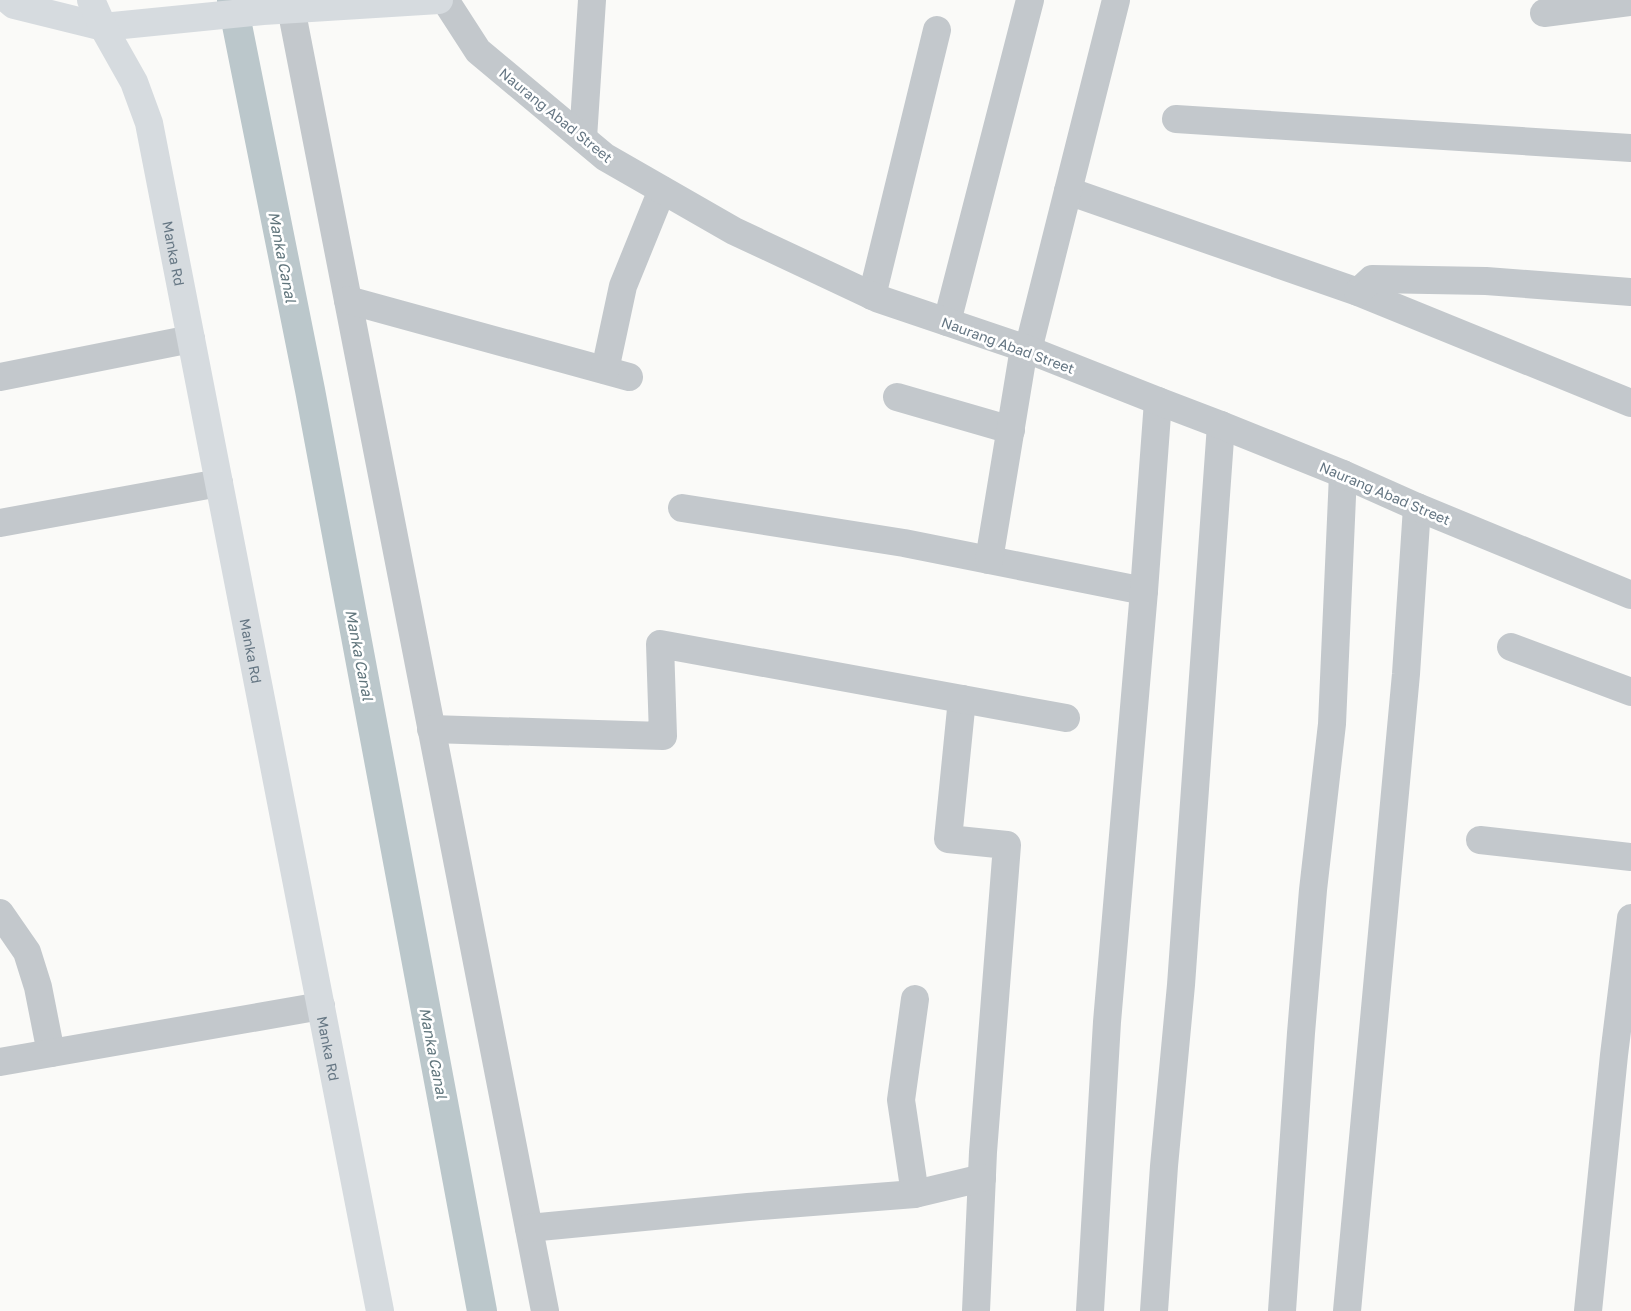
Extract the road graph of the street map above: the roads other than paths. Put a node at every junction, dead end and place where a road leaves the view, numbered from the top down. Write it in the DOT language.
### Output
graph roads {
  1 [pos="8,0"];
  2 [pos="91,0"];
  3 [pos="439,0"];
  4 [pos="445,0"];
  5 [pos="592,0"];
  6 [pos="1030,0"];
  7 [pos="1116,0"];
  8 [pos="1631,2"];
  9 [pos="291,4"];
  10 [pos="1544,13"];
  11 [pos="103,27"];
  12 [pos="937,30"];
  13 [pos="1176,119"];
  14 [pos="583,138"];
  15 [pos="1631,148"];
  16 [pos="662,190"];
  17 [pos="1068,191"];
  18 [pos="1358,292"];
  19 [pos="1631,292"];
  20 [pos="872,296"];
  21 [pos="348,300"];
  22 [pos="947,322"];
  23 [pos="191,339"];
  24 [pos="1026,349"];
  25 [pos="0,377"];
  26 [pos="897,397"];
  27 [pos="1158,402"];
  28 [pos="1631,403"];
  29 [pos="1221,425"];
  30 [pos="1010,430"];
  31 [pos="1343,474"];
  32 [pos="219,483"];
  33 [pos="1417,507"];
  34 [pos="682,508"];
  35 [pos="0,523"];
  36 [pos="989,560"];
  37 [pos="1144,592"];
  38 [pos="1631,595"];
  39 [pos="1511,648"];
  40 [pos="1631,692"];
  41 [pos="962,699"];
  42 [pos="1066,718"];
  43 [pos="431,728"];
  44 [pos="1480,840"];
  45 [pos="1631,857"];
  46 [pos="0,913"];
  47 [pos="1631,918"];
  48 [pos="915,998"];
  49 [pos="321,1006"];
  50 [pos="51,1053"];
  51 [pos="0,1062"];
  52 [pos="982,1178"];
  53 [pos="915,1194"];
  54 [pos="528,1228"];
  55 [pos="380,1311"];
  56 [pos="545,1311"];
  57 [pos="976,1311"];
  58 [pos="1090,1311"];
  59 [pos="1154,1311"];
  60 [pos="1282,1311"];
  61 [pos="1347,1311"];
  62 [pos="1588,1311"];
  1 -- 11 [label="main road"];
  2 -- 11 [label="main road, Manka Rd"];
  3 -- 9 [label="main road"];
  4 -- 14 [label="street, Naurang Abad Street"];
  5 -- 14 [label="street"];
  6 -- 22 [label="street"];
  7 -- 17 [label="street"];
  8 -- 10 [label="street"];
  9 -- 11 [label="main road"];
  9 -- 21 [label="street"];
  11 -- 23 [label="main road, Manka Rd"];
  12 -- 20 [label="street"];
  13 -- 15 [label="street"];
  14 -- 16 [label="street, Naurang Abad Street"];
  16 -- 20 [label="street, Naurang Abad Street"];
  16 -- 21 [label="street"];
  17 -- 18 [label="street"];
  17 -- 24 [label="street"];
  18 -- 19 [label="street"];
  18 -- 28 [label="street"];
  20 -- 22 [label="street, Naurang Abad Street"];
  21 -- 43 [label="street"];
  22 -- 24 [label="street, Naurang Abad Street"];
  23 -- 25 [label="street"];
  23 -- 32 [label="main road, Manka Rd"];
  24 -- 27 [label="street, Naurang Abad Street"];
  24 -- 30 [label="street"];
  26 -- 30 [label="street"];
  27 -- 29 [label="street, Naurang Abad Street"];
  27 -- 37 [label="street"];
  29 -- 31 [label="street, Naurang Abad Street"];
  29 -- 59 [label="street"];
  30 -- 36 [label="street"];
  31 -- 33 [label="street, Naurang Abad Street"];
  31 -- 60 [label="street"];
  32 -- 35 [label="street"];
  32 -- 49 [label="main road, Manka Rd"];
  33 -- 38 [label="street, Naurang Abad Street"];
  33 -- 61 [label="street"];
  34 -- 36 [label="street"];
  36 -- 37 [label="street"];
  37 -- 58 [label="street"];
  39 -- 40 [label="street"];
  41 -- 42 [label="street"];
  41 -- 43 [label="street"];
  41 -- 52 [label="street"];
  43 -- 54 [label="street"];
  44 -- 45 [label="street"];
  46 -- 50 [label="street"];
  47 -- 62 [label="street"];
  48 -- 53 [label="street"];
  49 -- 50 [label="street"];
  49 -- 55 [label="main road, Manka Rd"];
  50 -- 51 [label="street"];
  52 -- 53 [label="street"];
  52 -- 57 [label="street"];
  53 -- 54 [label="street"];
  54 -- 56 [label="street"];
}
